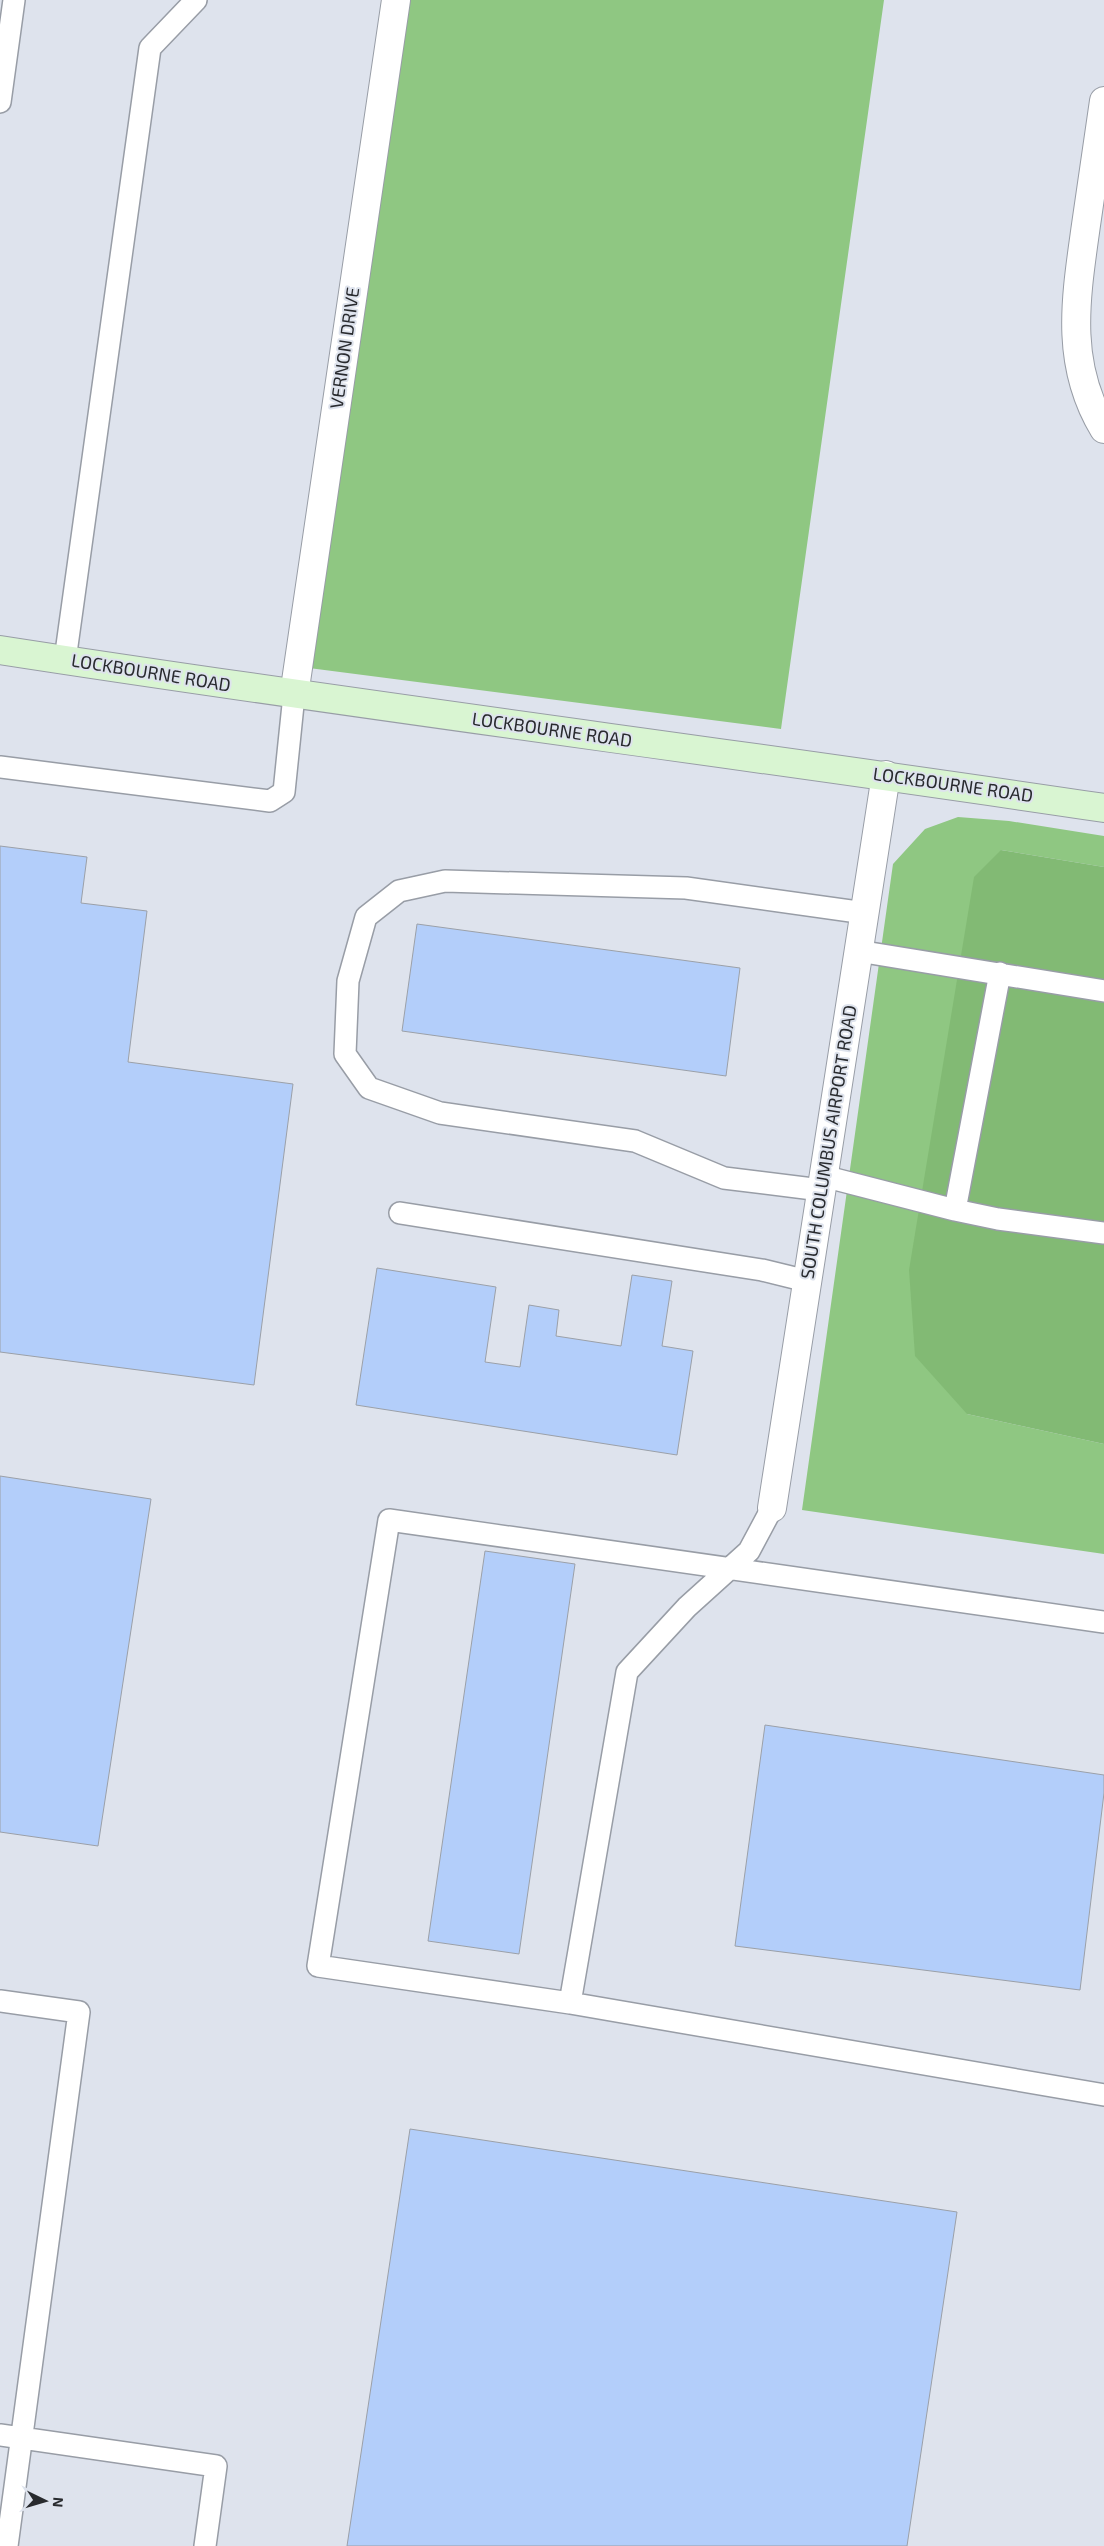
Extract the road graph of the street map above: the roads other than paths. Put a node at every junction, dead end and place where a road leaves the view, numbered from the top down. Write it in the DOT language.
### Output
graph roads {
  1 [pos="14,0"];
  2 [pos="196,0"];
  3 [pos="396,0"];
  4 [pos="1104,101"];
  5 [pos="0,102"];
  6 [pos="1104,429"];
  7 [pos="0,650"];
  8 [pos="65,660"];
  9 [pos="294,695"];
  10 [pos="0,767"];
  11 [pos="886,775"];
  12 [pos="1104,808"];
  13 [pos="865,913"];
  14 [pos="858,951"];
  15 [pos="1000,973"];
  16 [pos="1104,991"];
  17 [pos="822,1183"];
  18 [pos="955,1210"];
  19 [pos="400,1214"];
  20 [pos="1104,1234"];
  21 [pos="807,1281"];
  22 [pos="772,1508"];
  23 [pos="728,1570"];
  24 [pos="1104,1622"];
  25 [pos="0,2002"];
  26 [pos="570,2003"];
  27 [pos="1104,2095"];
  28 [pos="0,2435"];
  29 [pos="22,2437"];
  30 [pos="7,2546"];
  31 [pos="205,2546"];
  1 -- 5 [label="lane"];
  2 -- 8 [label="lane"];
  3 -- 9 [label="street, VERNON DRIVE"];
  4 -- 6 [label="street"];
  7 -- 8 [label="street, LOCKBOURNE ROAD"];
  8 -- 9 [label="street, LOCKBOURNE ROAD"];
  9 -- 10 [label="lane"];
  9 -- 11 [label="street, LOCKBOURNE ROAD"];
  11 -- 12 [label="street, LOCKBOURNE ROAD"];
  11 -- 13 [label="street, SOUTH COLUMBUS AIRPORT ROAD"];
  13 -- 14 [label="street, SOUTH COLUMBUS AIRPORT ROAD"];
  13 -- 17 [label="lane"];
  14 -- 15 [label="lane"];
  14 -- 17 [label="street, SOUTH COLUMBUS AIRPORT ROAD"];
  15 -- 16 [label="lane"];
  15 -- 18 [label="lane"];
  17 -- 18 [label="lane"];
  17 -- 21 [label="street, SOUTH COLUMBUS AIRPORT ROAD"];
  18 -- 20 [label="lane"];
  19 -- 21 [label="lane"];
  21 -- 22 [label="street, SOUTH COLUMBUS AIRPORT ROAD"];
  22 -- 23 [label="lane"];
  23 -- 24 [label="lane"];
  23 -- 26 [label="lane"];
  23 -- 26 [label="lane"];
  25 -- 29 [label="lane"];
  26 -- 27 [label="lane"];
  28 -- 29 [label="lane"];
  29 -- 30 [label="lane"];
  29 -- 31 [label="lane"];
}
